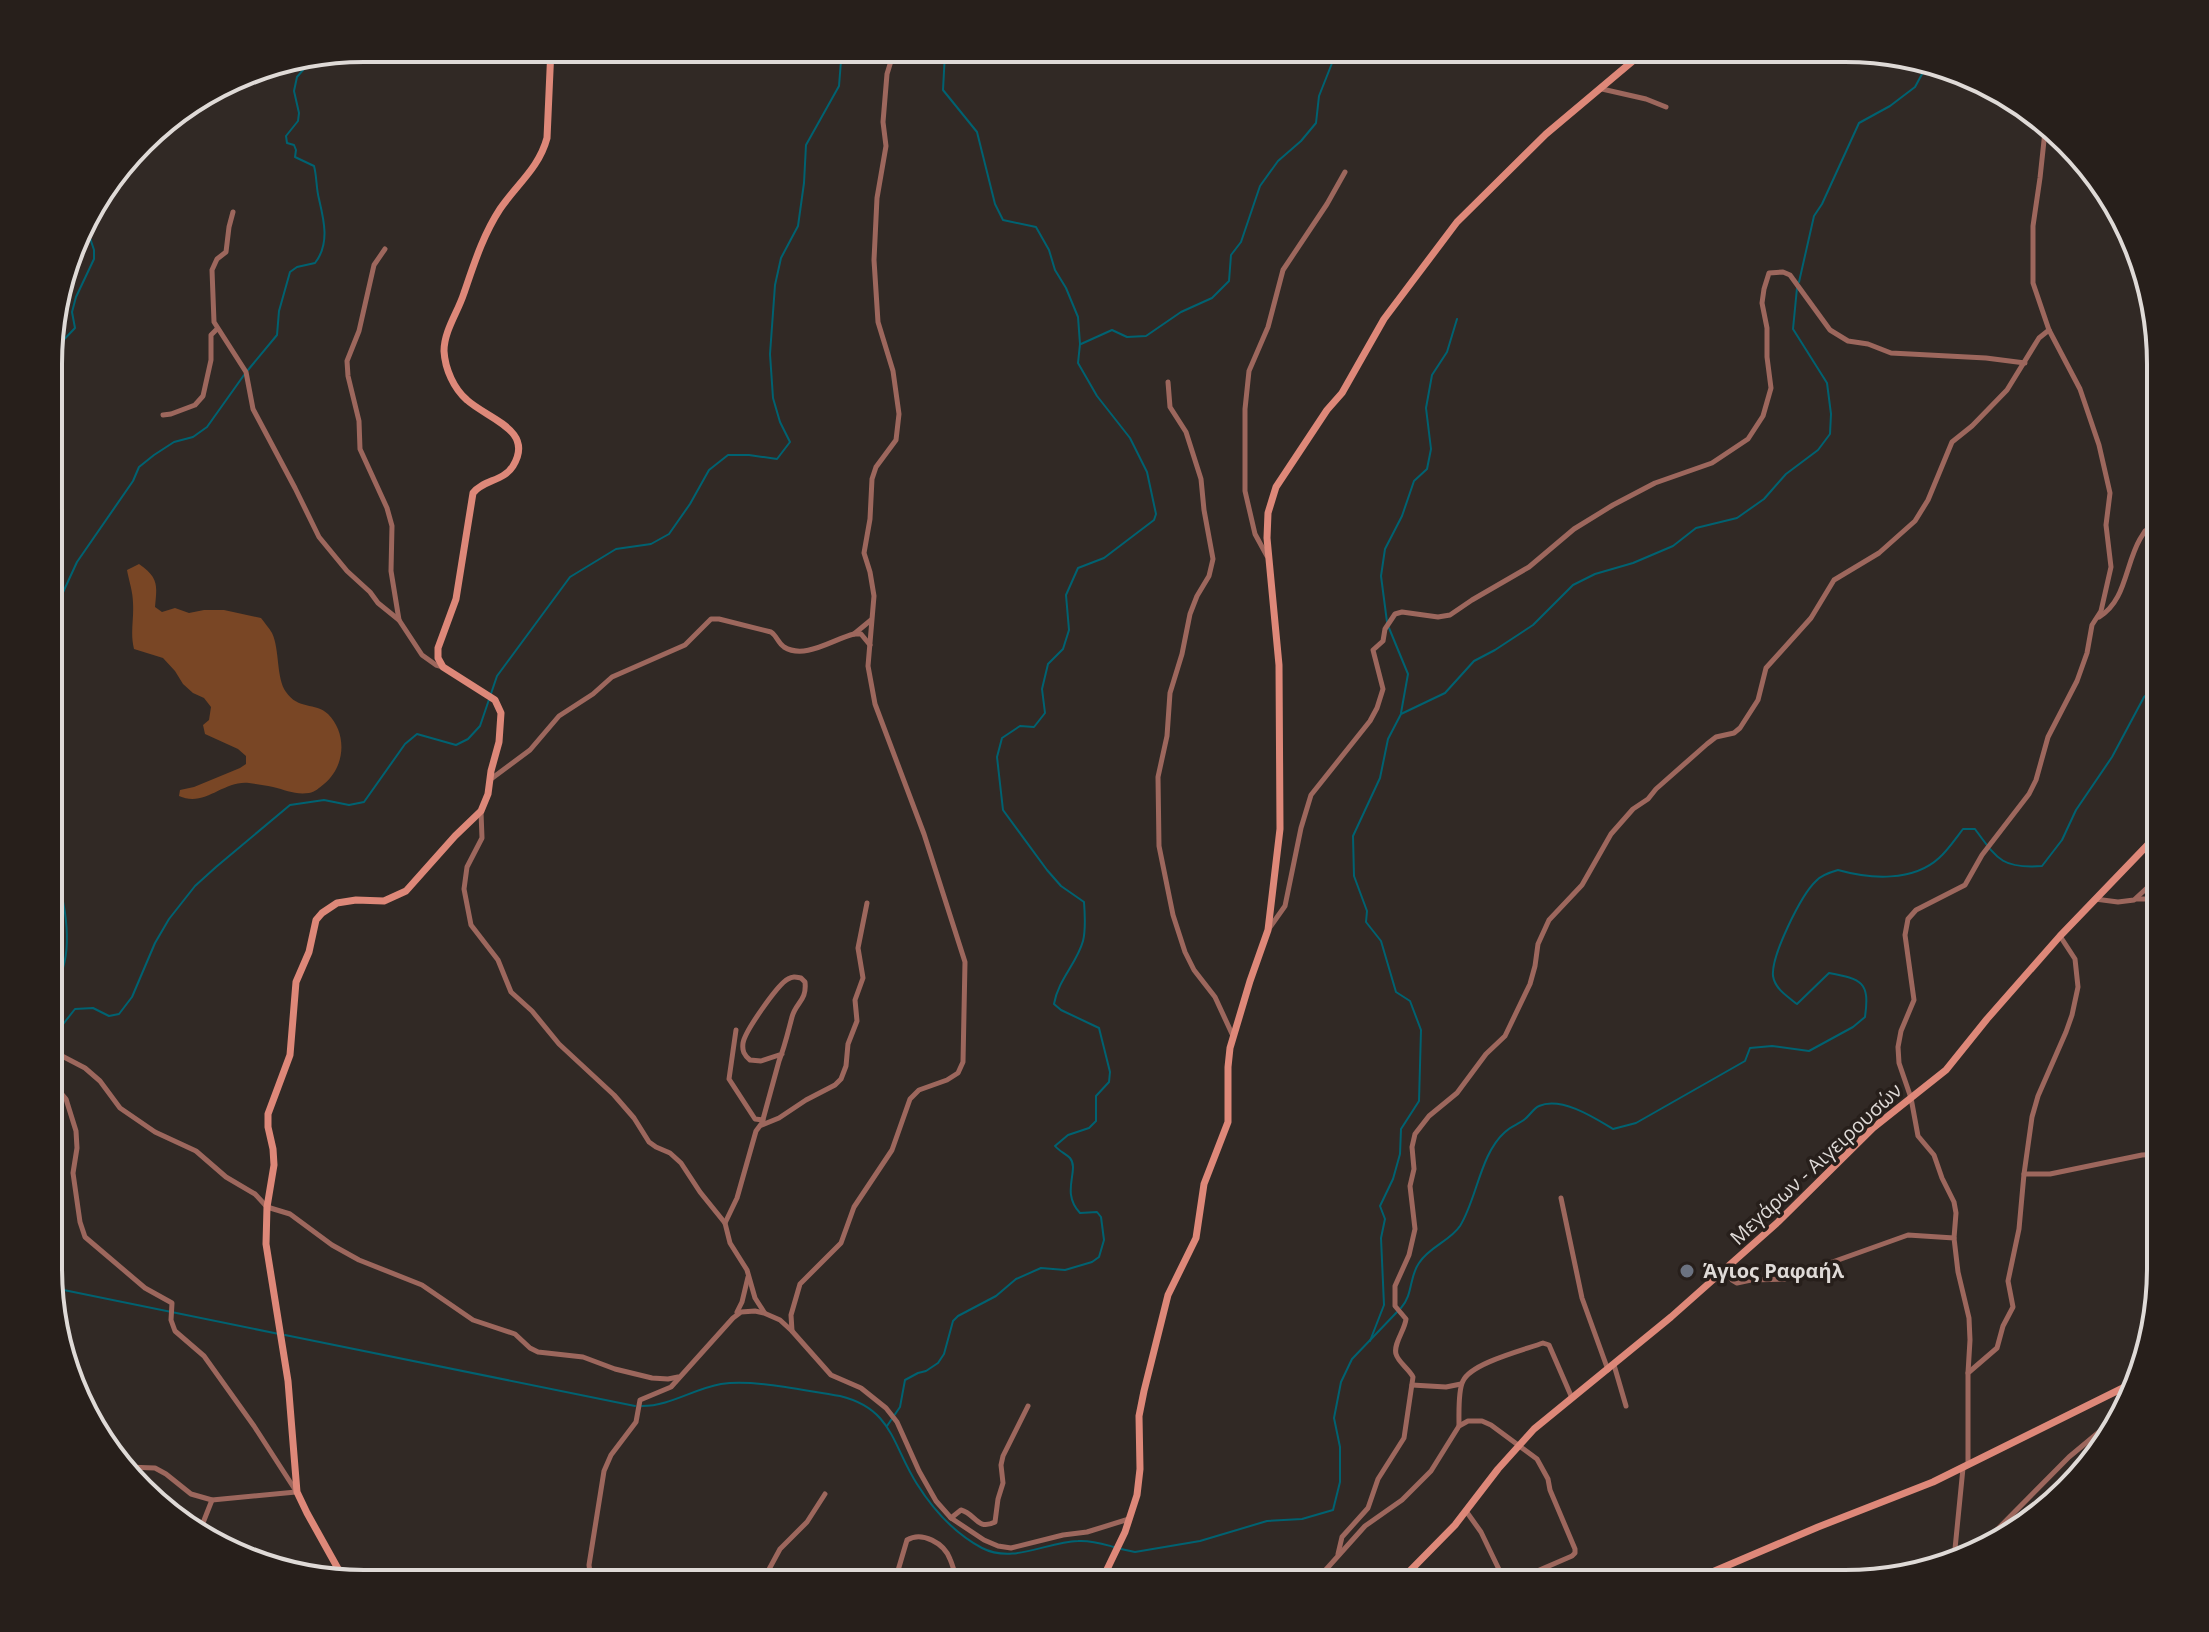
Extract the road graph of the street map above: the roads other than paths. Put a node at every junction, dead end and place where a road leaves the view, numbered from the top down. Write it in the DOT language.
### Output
graph roads {
  1 [pos="550,62"];
  2 [pos="891,62"];
  3 [pos="1632,62"];
  4 [pos="1601,89"];
  5 [pos="1666,107"];
  6 [pos="2045,137"];
  7 [pos="1345,172"];
  8 [pos="233,212"];
  9 [pos="385,249"];
  10 [pos="217,329"];
  11 [pos="2049,330"];
  12 [pos="2025,363"];
  13 [pos="1168,382"];
  14 [pos="163,415"];
  15 [pos="2147,530"];
  16 [pos="1267,557"];
  17 [pos="2098,618"];
  18 [pos="399,620"];
  19 [pos="872,620"];
  20 [pos="854,634"];
  21 [pos="870,645"];
  22 [pos="443,667"];
  23 [pos="490,779"];
  24 [pos="481,811"];
  25 [pos="2147,845"];
  26 [pos="2147,888"];
  27 [pos="2094,899"];
  28 [pos="2136,899"];
  29 [pos="2147,899"];
  30 [pos="867,903"];
  31 [pos="1268,930"];
  32 [pos="2060,936"];
  33 [pos="736,1030"];
  34 [pos="1233,1037"];
  35 [pos="782,1054"];
  36 [pos="62,1056"];
  37 [pos="62,1094"];
  38 [pos="1911,1098"];
  39 [pos="762,1123"];
  40 [pos="2147,1155"];
  41 [pos="2024,1174"];
  42 [pos="1561,1198"];
  43 [pos="267,1207"];
  44 [pos="725,1223"];
  45 [pos="1954,1238"];
  46 [pos="1725,1269"];
  47 [pos="749,1276"];
  48 [pos="764,1313"];
  49 [pos="733,1318"];
  50 [pos="792,1331"];
  51 [pos="1611,1368"];
  52 [pos="1968,1373"];
  53 [pos="680,1376"];
  54 [pos="1461,1384"];
  55 [pos="1412,1385"];
  56 [pos="2122,1388"];
  57 [pos="1572,1398"];
  58 [pos="1028,1406"];
  59 [pos="1626,1406"];
  60 [pos="1459,1426"];
  61 [pos="2098,1433"];
  62 [pos="1519,1446"];
  63 [pos="137,1467"];
  64 [pos="1966,1467"];
  65 [pos="297,1492"];
  66 [pos="825,1494"];
  67 [pos="212,1500"];
  68 [pos="1466,1511"];
  69 [pos="951,1518"];
  70 [pos="1129,1519"];
  71 [pos="203,1523"];
  72 [pos="2000,1527"];
  73 [pos="1955,1549"];
  74 [pos="1338,1554"];
  75 [pos="1414,1567"];
  76 [pos="338,1568"];
  77 [pos="590,1570"];
  78 [pos="769,1570"];
  79 [pos="898,1570"];
  80 [pos="953,1570"];
  81 [pos="1107,1570"];
  82 [pos="1325,1570"];
  83 [pos="1411,1570"];
  84 [pos="1417,1570"];
  85 [pos="1500,1570"];
  86 [pos="1540,1570"];
  87 [pos="1718,1570"];
  1 -- 22 [label="street"];
  2 -- 19 [label="street"];
  3 -- 4 [label="street"];
  4 -- 5 [label="street"];
  4 -- 16 [label="street"];
  6 -- 11 [label="street"];
  7 -- 16 [label="street"];
  8 -- 10 [label="street"];
  9 -- 18 [label="street"];
  10 -- 14 [label="street"];
  10 -- 18 [label="street"];
  11 -- 12 [label="street"];
  11 -- 17 [label="street"];
  12 -- 31 [label="street"];
  12 -- 55 [label="street"];
  13 -- 34 [label="street"];
  15 -- 17 [label="street"];
  16 -- 31 [label="street"];
  17 -- 38 [label="street"];
  18 -- 22 [label="street"];
  19 -- 20 [label="street"];
  19 -- 21 [label="street"];
  20 -- 21 [label="street"];
  20 -- 23 [label="street"];
  21 -- 50 [label="street"];
  22 -- 23 [label="street"];
  23 -- 24 [label="street"];
  24 -- 43 [label="street"];
  24 -- 44 [label="street"];
  25 -- 27 [label="street, Μεγάρων - Αιγειρουσών"];
  26 -- 28 [label="street"];
  27 -- 28 [label="street"];
  27 -- 32 [label="street, Μεγάρων - Αιγειρουσών"];
  28 -- 29 [label="street"];
  30 -- 39 [label="street"];
  31 -- 34 [label="street"];
  32 -- 38 [label="street, Μεγάρων - Αιγειρουσών"];
  32 -- 41 [label="street"];
  33 -- 39 [label="street"];
  34 -- 70 [label="street"];
  35 -- 35 [label="street"];
  35 -- 39 [label="street"];
  36 -- 43 [label="street"];
  37 -- 65 [label="street"];
  38 -- 45 [label="street"];
  38 -- 46 [label="street, Μεγάρων - Αιγειρουσών"];
  39 -- 44 [label="street"];
  40 -- 41 [label="street"];
  41 -- 52 [label="street"];
  42 -- 51 [label="street"];
  43 -- 53 [label="street"];
  43 -- 65 [label="street"];
  44 -- 47 [label="street"];
  45 -- 46 [label="street"];
  45 -- 52 [label="street"];
  46 -- 51 [label="street, Μεγάρων - Αιγειρουσών"];
  47 -- 48 [label="street"];
  47 -- 49 [label="street"];
  48 -- 49 [label="street"];
  48 -- 50 [label="street"];
  49 -- 53 [label="street"];
  50 -- 69 [label="street"];
  51 -- 57 [label="street, Μεγάρων - Αιγειρουσών"];
  51 -- 59 [label="street"];
  52 -- 64 [label="street"];
  53 -- 77 [label="street"];
  54 -- 55 [label="street"];
  54 -- 57 [label="street"];
  54 -- 60 [label="street"];
  55 -- 74 [label="street"];
  56 -- 64 [label="street"];
  57 -- 62 [label="street, Μεγάρων - Αιγειρουσών"];
  58 -- 69 [label="street"];
  60 -- 62 [label="street"];
  60 -- 74 [label="street"];
  61 -- 72 [label="street"];
  62 -- 68 [label="street, Μεγάρων - Αιγειρουσών"];
  62 -- 86 [label="street"];
  63 -- 67 [label="street"];
  64 -- 73 [label="street"];
  64 -- 87 [label="street"];
  65 -- 67 [label="street"];
  65 -- 76 [label="street"];
  66 -- 78 [label="street"];
  67 -- 71 [label="street"];
  68 -- 75 [label="street, Μεγάρων - Αιγειρουσών"];
  68 -- 85 [label="street"];
  69 -- 70 [label="street"];
  70 -- 81 [label="street"];
  74 -- 82 [label="street"];
  75 -- 83 [label="street, Μεγάρων - Αιγειρουσών"];
  75 -- 84 [label="street"];
  79 -- 80 [label="street"];
}
